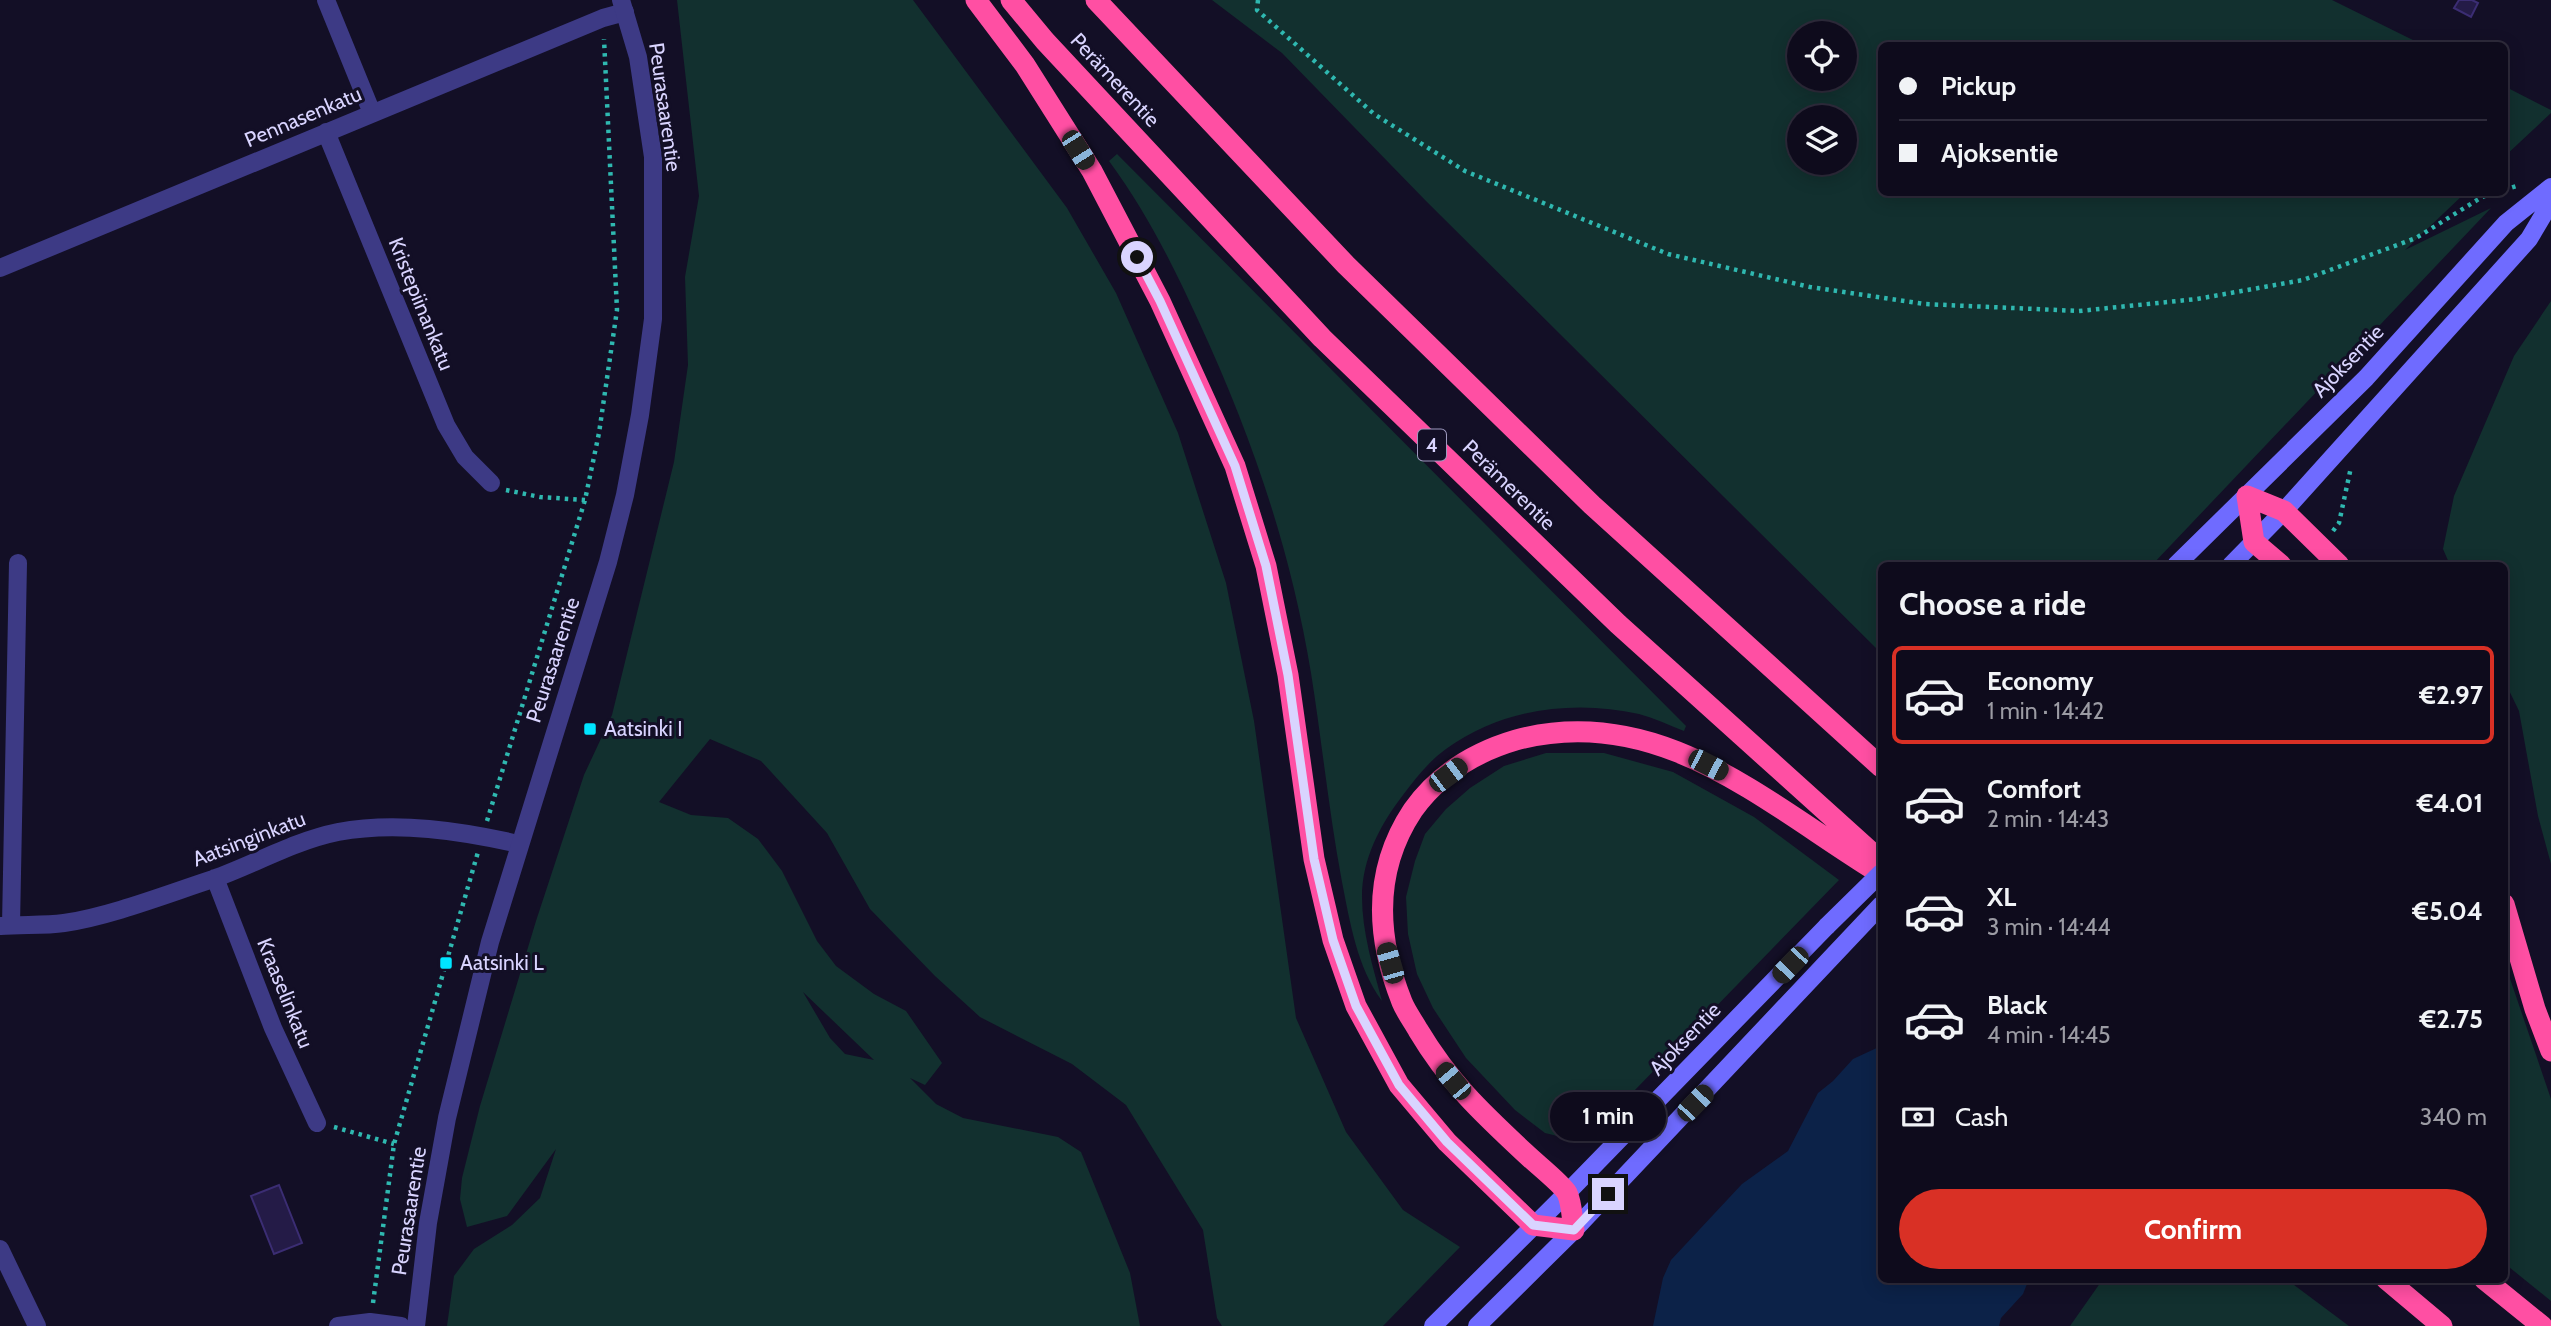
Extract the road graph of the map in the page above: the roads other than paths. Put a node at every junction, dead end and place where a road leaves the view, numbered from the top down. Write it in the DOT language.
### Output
graph roads {
  1 [pos="326,0"];
  2 [pos="976,0"];
  3 [pos="1011,0"];
  4 [pos="1096,0"];
  5 [pos="623,6"];
  6 [pos="372,113"];
  7 [pos="326,132"];
  8 [pos="2551,187"];
  9 [pos="2551,202"];
  10 [pos="0,268"];
  11 [pos="491,483"];
  12 [pos="2247,496"];
  13 [pos="2284,511"];
  14 [pos="2254,542"];
  15 [pos="2179,562"];
  16 [pos="2234,562"];
  17 [pos="2277,562"];
  18 [pos="2336,562"];
  19 [pos="18,563"];
  20 [pos="1829,719"];
  21 [pos="1878,753"];
  22 [pos="1878,764"];
  23 [pos="519,844"];
  24 [pos="1878,858"];
  25 [pos="1878,871"];
  26 [pos="1878,876"];
  27 [pos="215,878"];
  28 [pos="1878,908"];
  29 [pos="2508,918"];
  30 [pos="5,926"];
  31 [pos="2551,1051"];
  32 [pos="317,1123"];
  33 [pos="1567,1193"];
  34 [pos="1533,1225"];
  35 [pos="1574,1230"];
  36 [pos="0,1249"];
  37 [pos="2391,1283"];
  38 [pos="2489,1283"];
  39 [pos="37,1326"];
  40 [pos="338,1326"];
  41 [pos="401,1326"];
  42 [pos="416,1326"];
  43 [pos="1433,1326"];
  44 [pos="1477,1326"];
  45 [pos="2442,1326"];
  46 [pos="2542,1326"];
  1 -- 6 [label="street"];
  2 -- 34 [label="highway"];
  3 -- 24 [label="highway, Perämerentie / 4"];
  4 -- 20 [label="highway, Perämerentie"];
  5 -- 6 [label="street, Pennasenkatu"];
  5 -- 23 [label="street, Peurasaarentie"];
  6 -- 7 [label="street, Pennasenkatu"];
  7 -- 10 [label="street, Pennasenkatu"];
  7 -- 11 [label="street, Kristepiinankatu"];
  8 -- 12 [label="main road, Ajoksentie"];
  9 -- 13 [label="main road"];
  12 -- 13 [label="highway"];
  12 -- 14 [label="highway"];
  12 -- 15 [label="main road, Ajoksentie"];
  13 -- 14 [label="main road"];
  13 -- 18 [label="highway"];
  14 -- 16 [label="main road"];
  14 -- 17 [label="highway"];
  19 -- 30 [label="street"];
  20 -- 21 [label="highway"];
  20 -- 22 [label="highway, Perämerentie"];
  23 -- 27 [label="street, Aatsinginkatu"];
  23 -- 42 [label="street, Peurasaarentie"];
  25 -- 33 [label="highway"];
  26 -- 33 [label="main road, Ajoksentie, bridge"];
  27 -- 30 [label="street, Aatsinginkatu"];
  27 -- 32 [label="street, Kraaselinkatu"];
  28 -- 35 [label="main road"];
  29 -- 31 [label="highway"];
  33 -- 34 [label="main road, Ajoksentie"];
  33 -- 35 [label="highway"];
  34 -- 35 [label="highway"];
  34 -- 43 [label="main road, Ajoksentie"];
  35 -- 44 [label="main road"];
  36 -- 39 [label="street"];
  37 -- 45 [label="highway"];
  38 -- 46 [label="highway"];
  40 -- 41 [label="street"];
}
